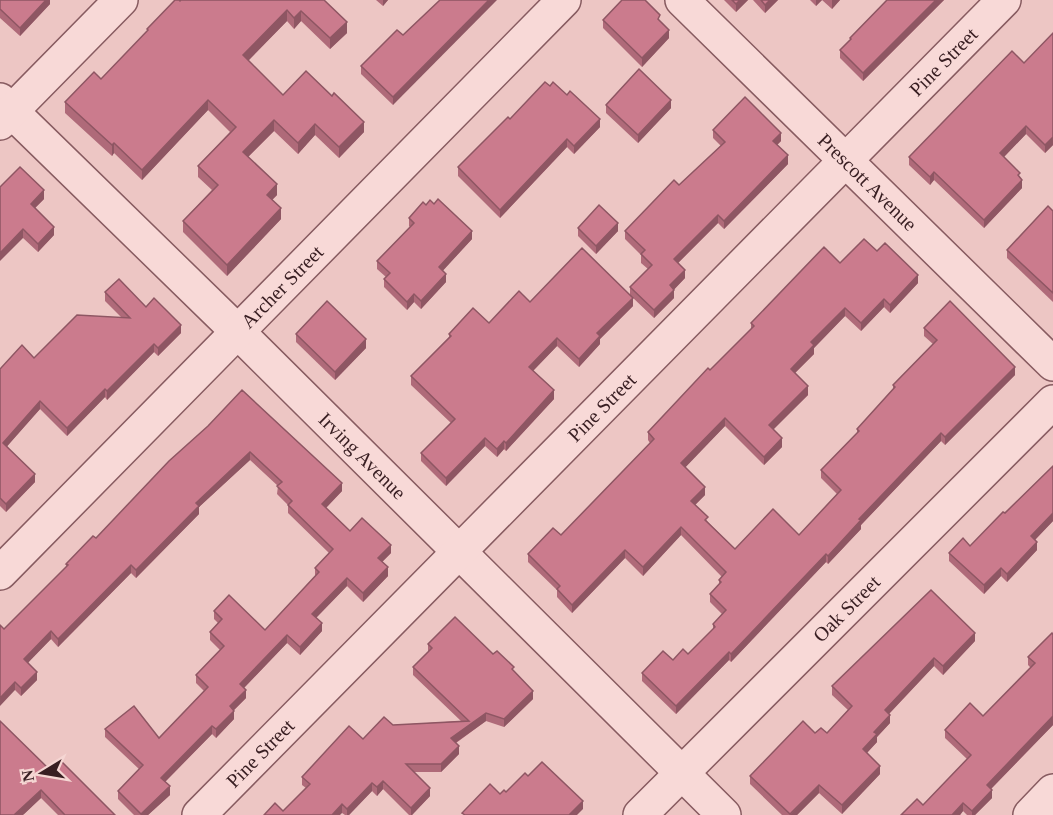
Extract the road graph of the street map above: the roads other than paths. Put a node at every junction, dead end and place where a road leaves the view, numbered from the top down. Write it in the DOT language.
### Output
graph roads {
  1 [pos="121,0"];
  2 [pos="564,0"];
  3 [pos="682,0"];
  4 [pos="1004,0"];
  5 [pos="4,111"];
  6 [pos="846,160"];
  7 [pos="237,331"];
  8 [pos="1053,364"];
  9 [pos="1053,402"];
  10 [pos="459,552"];
  11 [pos="0,573"];
  12 [pos="681,773"];
  13 [pos="1053,791"];
  14 [pos="199,815"];
  15 [pos="640,815"];
  16 [pos="723,815"];
  17 [pos="1030,815"];
  1 -- 5 [label="street"];
  2 -- 7 [label="street, Archer Street"];
  3 -- 6 [label="street, Prescott Avenue"];
  4 -- 6 [label="street, Pine Street"];
  5 -- 7 [label="street, Irving Avenue"];
  6 -- 8 [label="street, Prescott Avenue"];
  6 -- 10 [label="street, Pine Street"];
  7 -- 10 [label="street, Irving Avenue"];
  7 -- 11 [label="street, Archer Street"];
  9 -- 12 [label="street, Oak Street"];
  10 -- 12 [label="street, Irving Avenue"];
  10 -- 14 [label="street, Pine Street"];
  12 -- 15 [label="street, Oak Street"];
  12 -- 16 [label="street, Irving Avenue"];
  13 -- 17 [label="street"];
}
